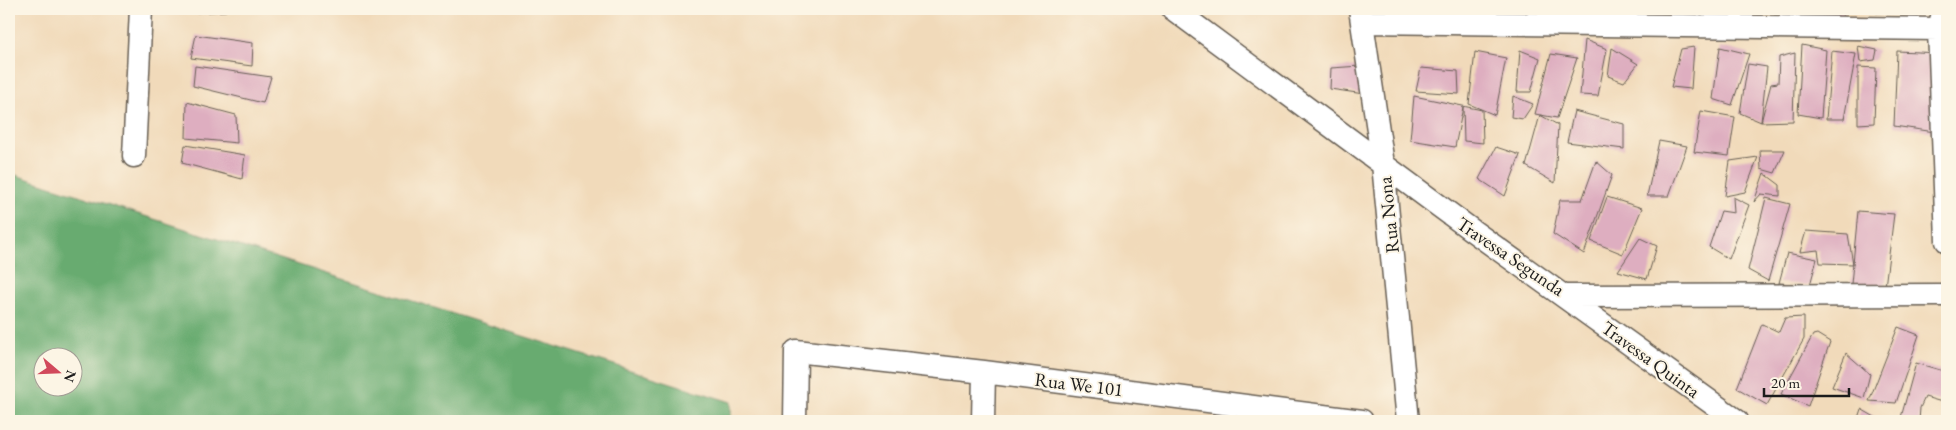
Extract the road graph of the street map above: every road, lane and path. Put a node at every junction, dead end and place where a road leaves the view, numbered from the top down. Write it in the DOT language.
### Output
graph roads {
  1 [pos="141,9"];
  2 [pos="1173,9"];
  3 [pos="1361,15"];
  4 [pos="1942,19"];
  5 [pos="134,156"];
  6 [pos="1383,164"];
  7 [pos="1947,240"];
  8 [pos="1947,295"];
  9 [pos="1565,296"];
  10 [pos="984,372"];
  11 [pos="795,421"];
  12 [pos="983,421"];
  13 [pos="1362,421"];
  14 [pos="1408,421"];
  15 [pos="1737,421"];
  1 -- 5 [label="street"];
  2 -- 6 [label="street, Travessa Segunda"];
  3 -- 4 [label="street"];
  3 -- 6 [label="street, Rua Nona"];
  4 -- 7 [label="street"];
  6 -- 9 [label="street, Travessa Segunda"];
  6 -- 14 [label="street, Rua Nona"];
  8 -- 9 [label="street, Travessa Segunda"];
  9 -- 15 [label="street, Travessa Quinta"];
  10 -- 11 [label="street, Rua We 101"];
  10 -- 12 [label="street"];
  10 -- 13 [label="street, Rua We 101"];
}
